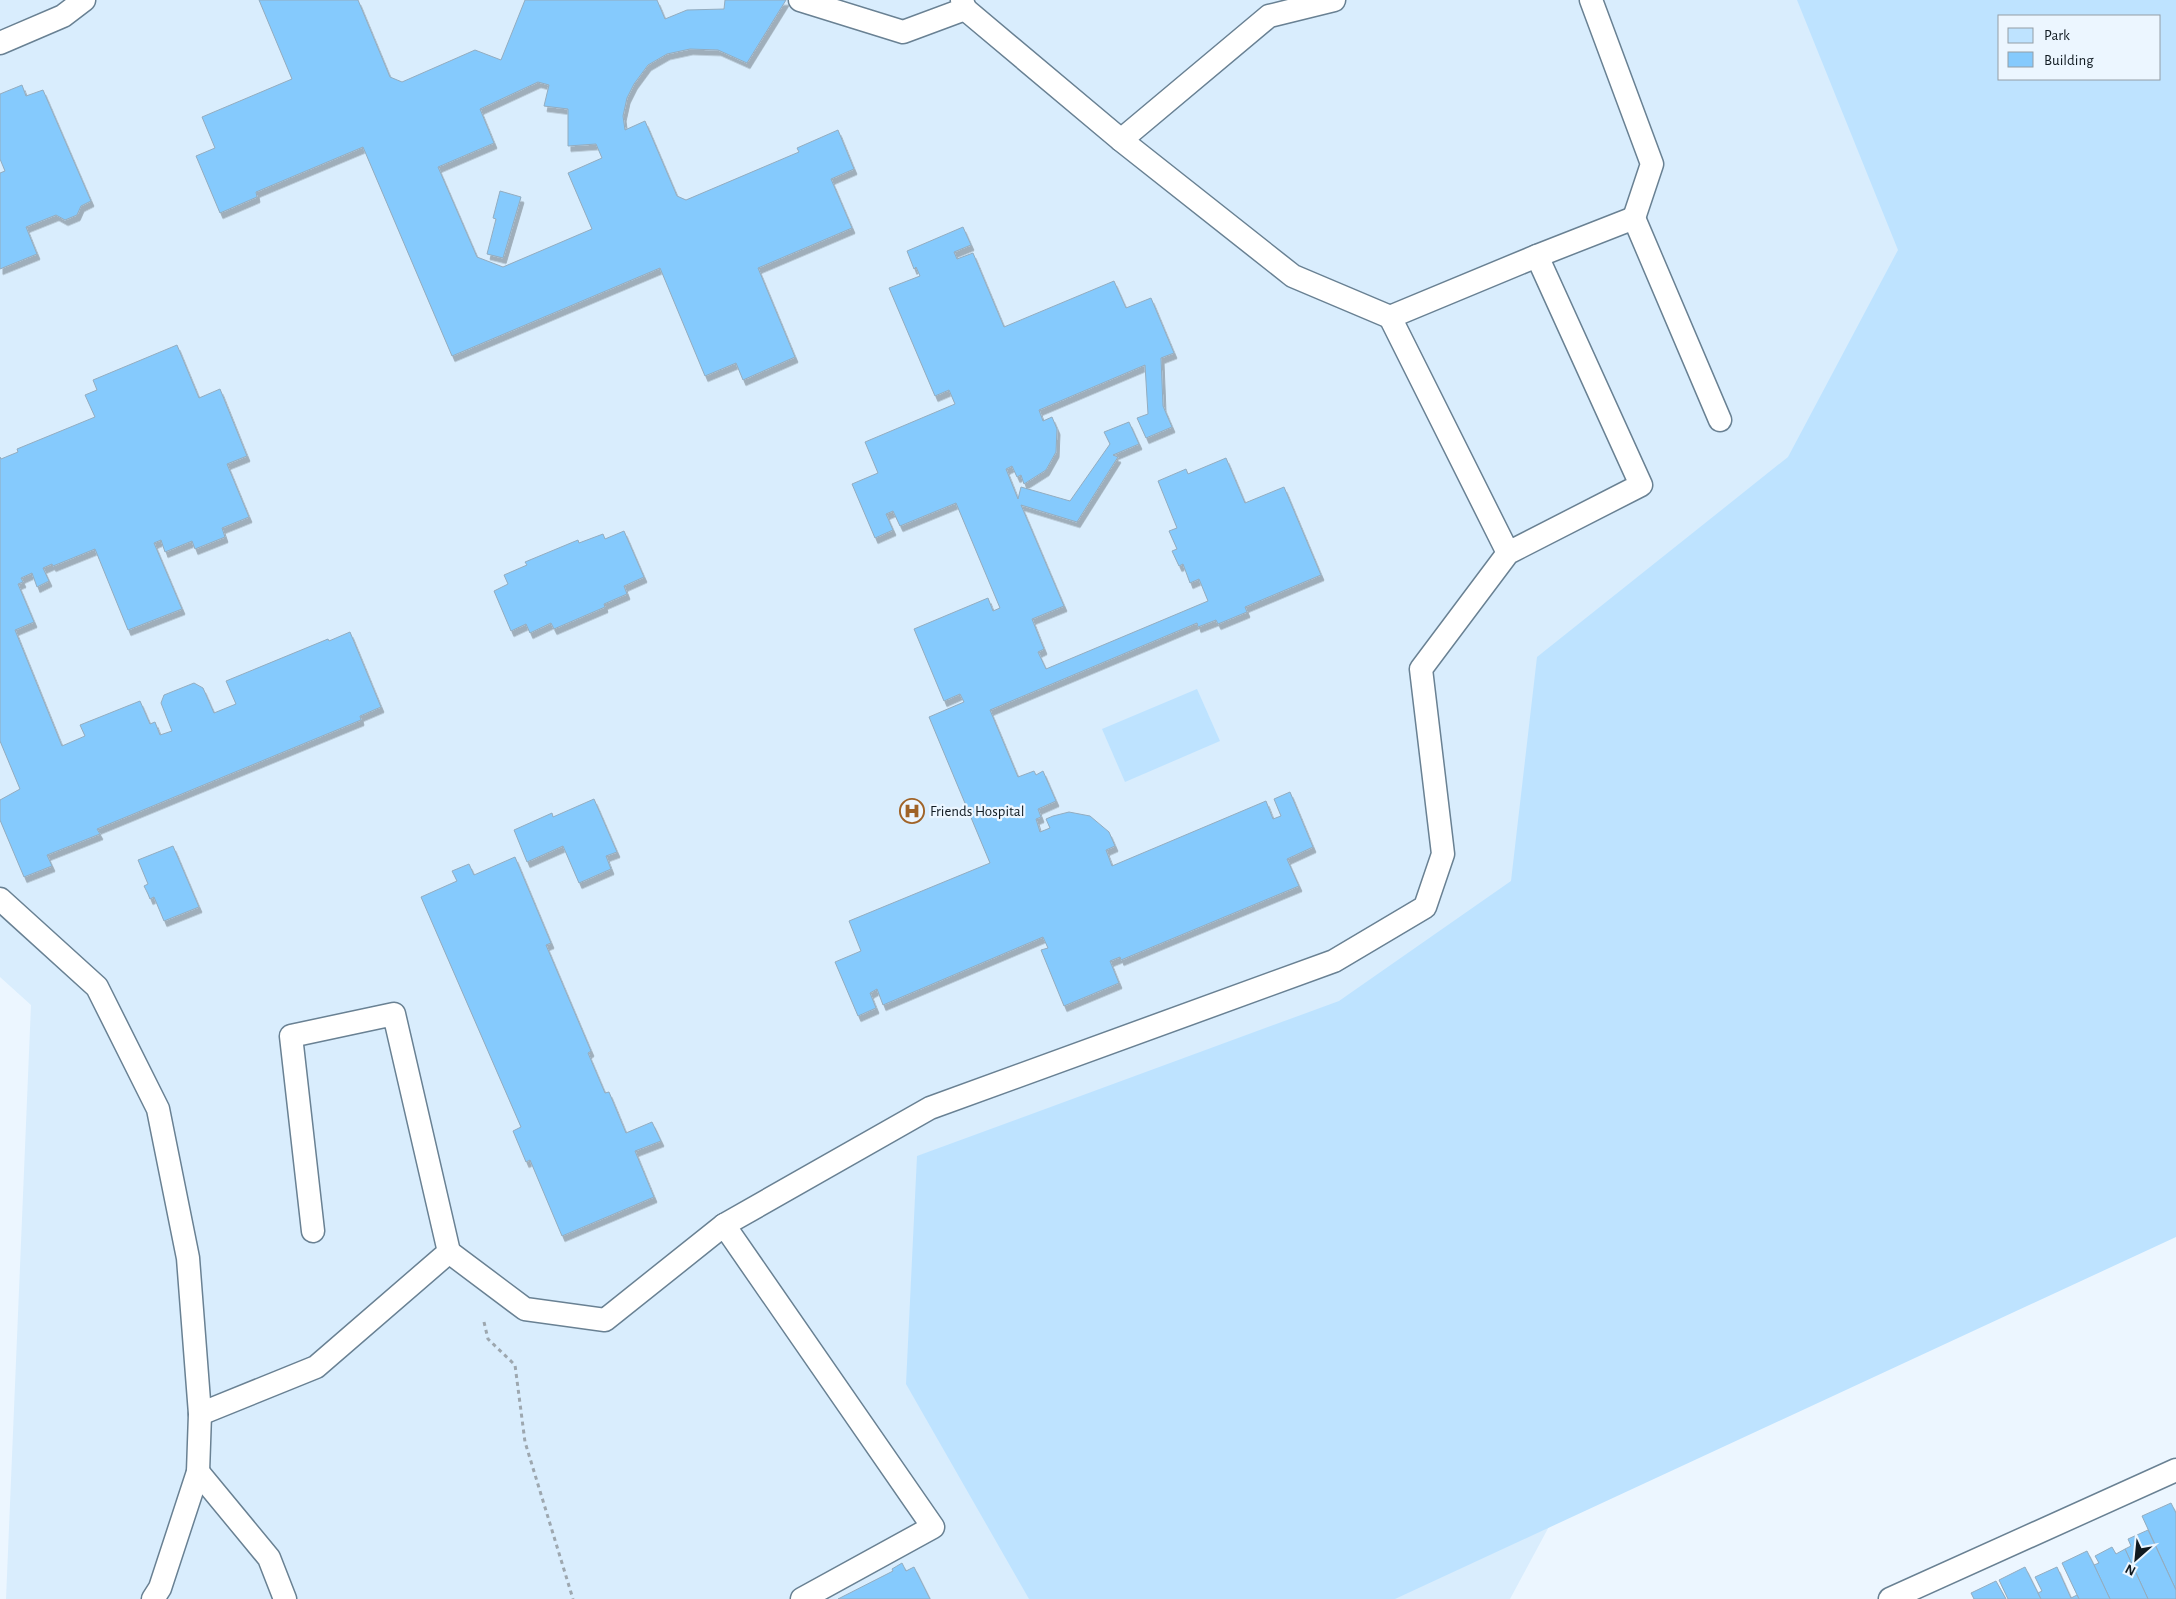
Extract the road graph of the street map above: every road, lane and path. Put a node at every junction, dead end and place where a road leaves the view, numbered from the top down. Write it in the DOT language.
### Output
graph roads {
  1 [pos="84,0"];
  2 [pos="800,0"];
  3 [pos="1334,0"];
  4 [pos="1591,0"];
  5 [pos="964,5"];
  6 [pos="0,43"];
  7 [pos="1121,140"];
  8 [pos="1634,218"];
  9 [pos="1537,256"];
  10 [pos="1390,317"];
  11 [pos="1720,420"];
  12 [pos="1508,553"];
  13 [pos="0,899"];
  14 [pos="724,1225"];
  15 [pos="313,1231"];
  16 [pos="448,1252"];
  17 [pos="474,1272"];
  18 [pos="200,1414"];
  19 [pos="2176,1470"];
  20 [pos="198,1472"];
  21 [pos="153,1599"];
  22 [pos="285,1599"];
  23 [pos="573,1599"];
  24 [pos="802,1599"];
  25 [pos="1890,1599"];
  1 -- 6 [label="lane"];
  2 -- 5 [label="lane"];
  3 -- 7 [label="lane"];
  4 -- 8 [label="lane"];
  5 -- 7 [label="lane"];
  7 -- 10 [label="lane"];
  8 -- 9 [label="lane"];
  8 -- 11 [label="lane"];
  9 -- 10 [label="lane"];
  9 -- 12 [label="lane"];
  10 -- 12 [label="lane"];
  12 -- 14 [label="lane"];
  13 -- 18 [label="lane"];
  14 -- 17 [label="lane"];
  14 -- 24 [label="lane"];
  15 -- 16 [label="lane"];
  16 -- 17 [label="lane"];
  16 -- 18 [label="lane"];
  17 -- 23 [label="path"];
  18 -- 20 [label="lane"];
  19 -- 25 [label="lane"];
  20 -- 21 [label="lane"];
  20 -- 22 [label="lane"];
}
